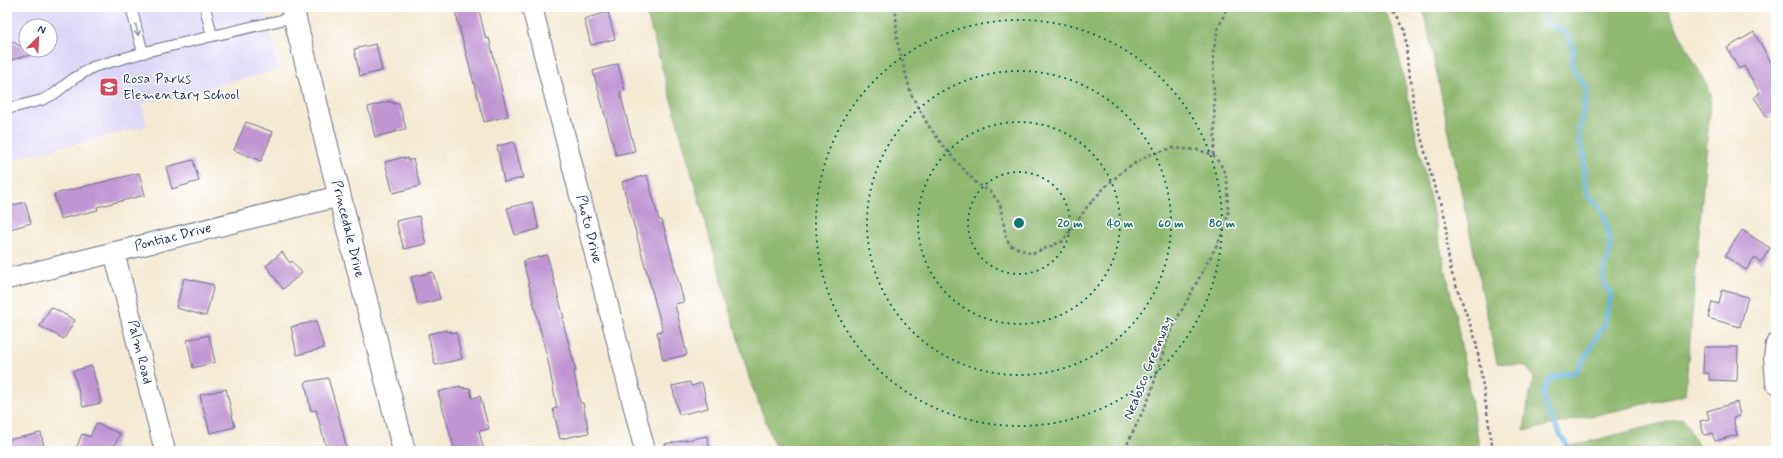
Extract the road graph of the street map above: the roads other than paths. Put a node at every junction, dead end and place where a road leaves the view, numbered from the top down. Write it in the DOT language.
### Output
graph roads {
  1 [pos="131,7"];
  2 [pos="205,7"];
  3 [pos="532,7"];
  4 [pos="293,12"];
  5 [pos="212,36"];
  6 [pos="143,54"];
  7 [pos="7,109"];
  8 [pos="340,196"];
  9 [pos="114,252"];
  10 [pos="7,279"];
  11 [pos="1776,344"];
  12 [pos="1776,383"];
  13 [pos="165,451"];
  14 [pos="404,451"];
  15 [pos="645,451"];
  1 -- 6 [label="lane, one-way"];
  2 -- 5 [label="lane"];
  3 -- 15 [label="street, Photo Drive"];
  4 -- 5 [label="lane"];
  4 -- 8 [label="street, Princedale Drive"];
  5 -- 6 [label="lane"];
  6 -- 7 [label="lane"];
  8 -- 9 [label="street, Pontiac Drive"];
  8 -- 14 [label="street, Princedale Drive"];
  9 -- 10 [label="street, Pontiac Drive"];
  9 -- 13 [label="street, Palm Road"];
  11 -- 12 [label="street"];
}
